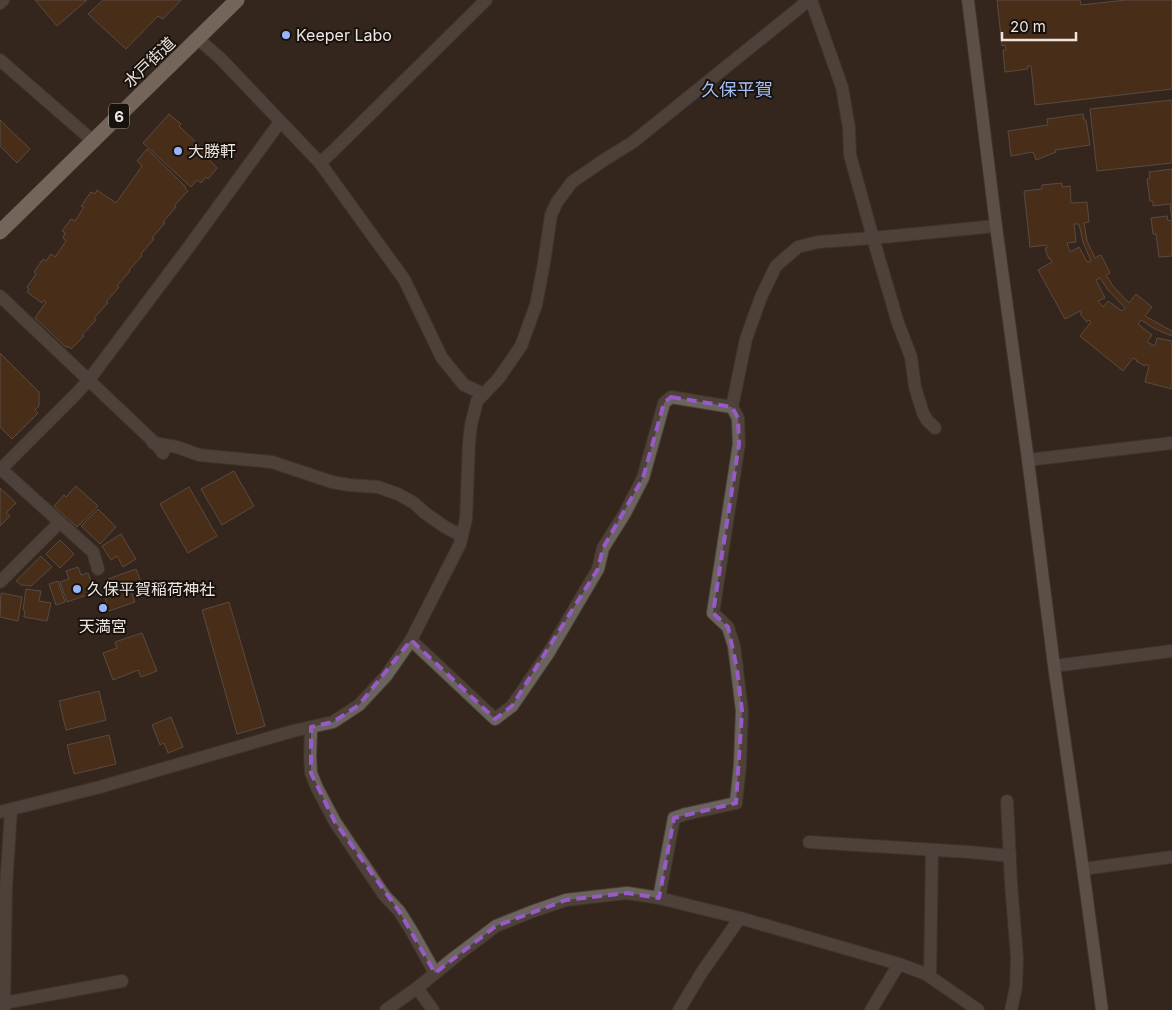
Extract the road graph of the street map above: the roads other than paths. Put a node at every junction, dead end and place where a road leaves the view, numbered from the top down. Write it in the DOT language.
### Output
graph roads {
  1 [pos="3,0"];
  2 [pos="237,0"];
  3 [pos="486,0"];
  4 [pos="810,0"];
  5 [pos="968,0"];
  6 [pos="0,3"];
  7 [pos="198,39"];
  8 [pos="0,60"];
  9 [pos="280,122"];
  10 [pos="93,141"];
  11 [pos="320,163"];
  12 [pos="996,226"];
  13 [pos="0,232"];
  14 [pos="873,238"];
  15 [pos="0,296"];
  16 [pos="88,381"];
  17 [pos="484,394"];
  18 [pos="732,407"];
  19 [pos="936,428"];
  20 [pos="153,443"];
  21 [pos="1172,443"];
  22 [pos="163,453"];
  23 [pos="1028,460"];
  24 [pos="0,470"];
  25 [pos="60,522"];
  26 [pos="462,536"];
  27 [pos="98,569"];
  28 [pos="0,582"];
  29 [pos="411,640"];
  30 [pos="1172,650"];
  31 [pos="1054,666"];
  32 [pos="311,727"];
  33 [pos="1007,801"];
  34 [pos="6,811"];
  35 [pos="809,842"];
  36 [pos="932,850"];
  37 [pos="1010,856"];
  38 [pos="1172,857"];
  39 [pos="1083,870"];
  40 [pos="659,898"];
  41 [pos="740,918"];
  42 [pos="3,959"];
  43 [pos="899,964"];
  44 [pos="435,973"];
  45 [pos="930,977"];
  46 [pos="122,981"];
  47 [pos="417,988"];
  48 [pos="4,1006"];
  49 [pos="386,1010"];
  50 [pos="433,1010"];
  51 [pos="679,1010"];
  52 [pos="871,1010"];
  53 [pos="978,1010"];
  54 [pos="1011,1010"];
  55 [pos="1102,1010"];
  1 -- 6 [label="street"];
  2 -- 7 [label="highway, 水戸街道 / 6"];
  3 -- 11 [label="street"];
  4 -- 14 [label="street"];
  4 -- 17 [label="street"];
  5 -- 12 [label="street"];
  7 -- 9 [label="street"];
  7 -- 10 [label="highway, 水戸街道 / 6"];
  8 -- 10 [label="street"];
  9 -- 11 [label="street"];
  9 -- 16 [label="street"];
  10 -- 13 [label="highway, 水戸街道 / 6"];
  11 -- 17 [label="street"];
  12 -- 14 [label="street"];
  12 -- 23 [label="street"];
  14 -- 18 [label="street"];
  14 -- 19 [label="street"];
  15 -- 16 [label="street"];
  16 -- 20 [label="street"];
  16 -- 24 [label="street"];
  17 -- 26 [label="street"];
  18 -- 29 [label="street"];
  18 -- 40 [label="street"];
  20 -- 22 [label="street"];
  20 -- 26 [label="street"];
  21 -- 23 [label="street"];
  23 -- 31 [label="street"];
  24 -- 25 [label="street"];
  25 -- 27 [label="street"];
  25 -- 28 [label="street"];
  26 -- 29 [label="street"];
  29 -- 32 [label="street"];
  30 -- 31 [label="street"];
  31 -- 39 [label="street"];
  32 -- 34 [label="street"];
  32 -- 44 [label="street"];
  33 -- 37 [label="street"];
  34 -- 42 [label="street"];
  35 -- 36 [label="street"];
  36 -- 37 [label="street"];
  36 -- 45 [label="street"];
  37 -- 54 [label="street"];
  38 -- 39 [label="street"];
  39 -- 55 [label="street"];
  40 -- 41 [label="street"];
  40 -- 44 [label="street"];
  41 -- 43 [label="street"];
  41 -- 51 [label="street"];
  42 -- 48 [label="street"];
  43 -- 45 [label="street"];
  43 -- 52 [label="street"];
  44 -- 47 [label="street"];
  45 -- 53 [label="street"];
  46 -- 48 [label="street"];
  47 -- 49 [label="street"];
  47 -- 50 [label="street"];
}
